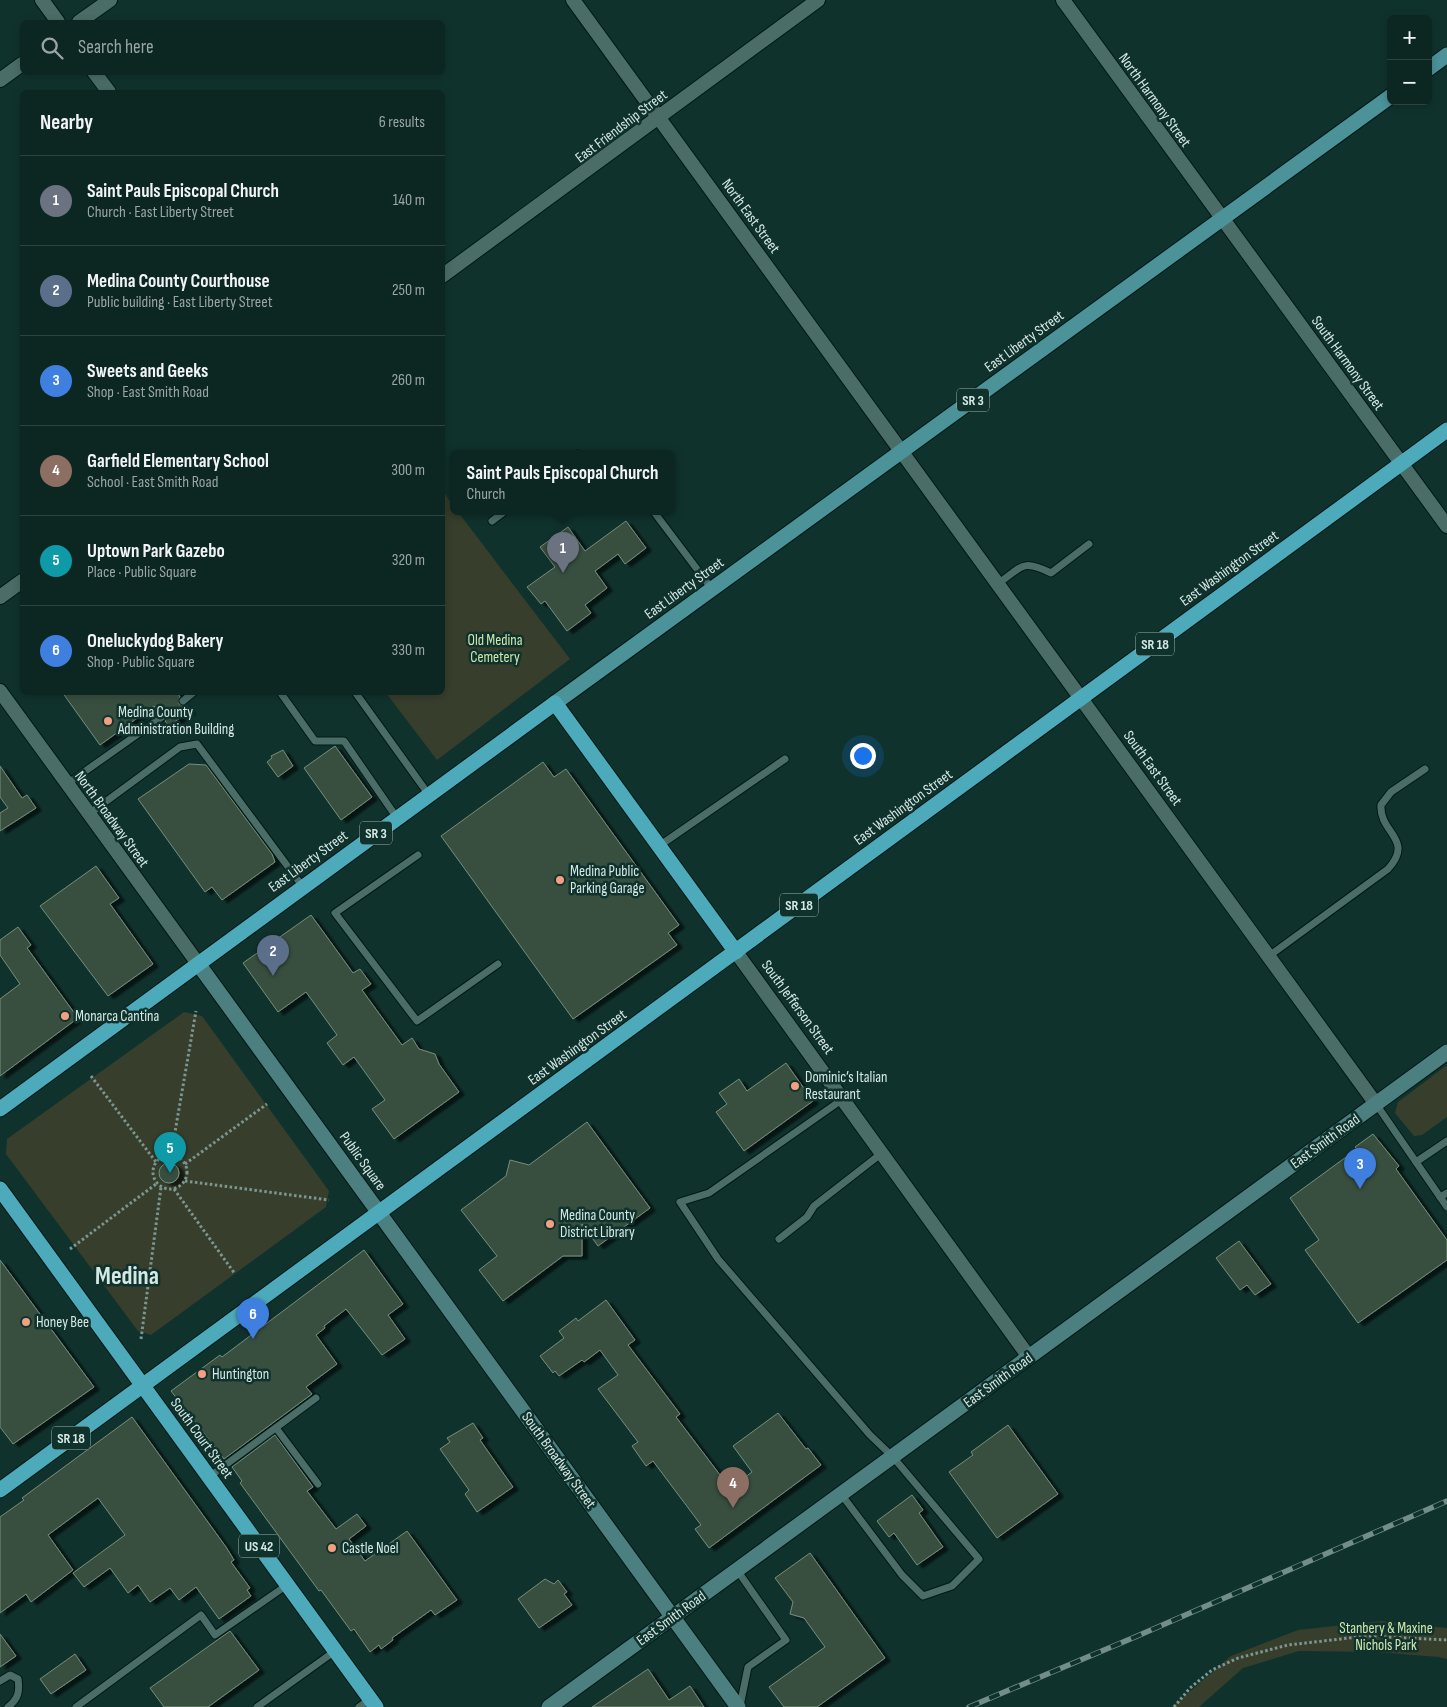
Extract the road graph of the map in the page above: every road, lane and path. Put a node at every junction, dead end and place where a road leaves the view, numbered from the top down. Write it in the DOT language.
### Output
graph roads {
  1 [pos="42,0"];
  2 [pos="110,0"];
  3 [pos="573,0"];
  4 [pos="818,0"];
  5 [pos="1063,0"];
  6 [pos="57,20"];
  7 [pos="82,20"];
  8 [pos="1447,55"];
  9 [pos="20,65"];
  10 [pos="1432,66"];
  11 [pos="96,75"];
  12 [pos="0,80"];
  13 [pos="108,90"];
  14 [pos="1387,99"];
  15 [pos="659,118"];
  16 [pos="1222,219"];
  17 [pos="445,274"];
  18 [pos="1447,430"];
  19 [pos="902,451"];
  20 [pos="1402,463"];
  21 [pos="500,515"];
  22 [pos="656,515"];
  23 [pos="492,521"];
  24 [pos="1447,526"];
  25 [pos="1089,544"];
  26 [pos="20,582"];
  27 [pos="999,583"];
  28 [pos="712,589"];
  29 [pos="0,597"];
  30 [pos="0,691"];
  31 [pos="190,695"];
  32 [pos="282,695"];
  33 [pos="357,695"];
  34 [pos="1082,698"];
  35 [pos="183,701"];
  36 [pos="555,703"];
  37 [pos="162,717"];
  38 [pos="785,759"];
  39 [pos="1425,769"];
  40 [pos="67,784"];
  41 [pos="429,795"];
  42 [pos="90,814"];
  43 [pos="397,818"];
  44 [pos="659,846"];
  45 [pos="418,855"];
  46 [pos="303,887"];
  47 [pos="736,952"];
  48 [pos="1268,956"];
  49 [pos="498,964"];
  50 [pos="198,965"];
  51 [pos="196,1011"];
  52 [pos="1447,1052"];
  53 [pos="91,1076"];
  54 [pos="843,1099"];
  55 [pos="267,1104"];
  56 [pos="1376,1104"];
  57 [pos="0,1109"];
  58 [pos="1447,1141"];
  59 [pos="882,1153"];
  60 [pos="171,1155"];
  61 [pos="156,1162"];
  62 [pos="1416,1162"];
  63 [pos="185,1164"];
  64 [pos="186,1180"];
  65 [pos="156,1184"];
  66 [pos="161,1188"];
  67 [pos="0,1189"];
  68 [pos="174,1189"];
  69 [pos="1444,1195"];
  70 [pos="330,1200"];
  71 [pos="1447,1207"];
  72 [pos="380,1213"];
  73 [pos="779,1239"];
  74 [pos="70,1249"];
  75 [pos="235,1274"];
  76 [pos="141,1339"];
  77 [pos="1029,1357"];
  78 [pos="142,1385"];
  79 [pos="316,1398"];
  80 [pos="276,1428"];
  81 [pos="893,1457"];
  82 [pos="209,1477"];
  83 [pos="318,1484"];
  84 [pos="0,1490"];
  85 [pos="842,1494"];
  86 [pos="737,1570"];
  87 [pos="288,1585"];
  88 [pos="672,1617"];
  89 [pos="1447,1640"];
  90 [pos="335,1650"];
  91 [pos="0,1682"];
  92 [pos="368,1704"];
  93 [pos="8,1707"];
  94 [pos="76,1707"];
  95 [pos="257,1707"];
  96 [pos="549,1707"];
  97 [pos="739,1707"];
  98 [pos="1174,1707"];
  1 -- 6 [label="street"];
  2 -- 7 [label="street"];
  3 -- 15 [label="street, North East Street"];
  4 -- 15 [label="street, East Friendship Street"];
  5 -- 16 [label="street, North Harmony Street"];
  8 -- 10 [label="main road"];
  9 -- 12 [label="street"];
  11 -- 13 [label="street"];
  14 -- 16 [label="main road, East Liberty Street / SR 3"];
  15 -- 17 [label="street, East Friendship Street"];
  15 -- 19 [label="street, North East Street"];
  16 -- 19 [label="main road, East Liberty Street / SR 3"];
  16 -- 20 [label="street, South Harmony Street"];
  18 -- 20 [label="highway, East Washington Street / SR 18"];
  19 -- 27 [label="street, South East Street"];
  19 -- 28 [label="main road, East Liberty Street / SR 3"];
  20 -- 24 [label="street, South Harmony Street"];
  20 -- 34 [label="highway, East Washington Street / SR 18"];
  21 -- 23 [label="lane"];
  22 -- 28 [label="lane"];
  25 -- 27 [label="lane"];
  26 -- 29 [label="street"];
  27 -- 34 [label="street, South East Street"];
  28 -- 36 [label="main road, East Liberty Street / SR 3"];
  30 -- 40 [label="street, North Broadway Street"];
  31 -- 35 [label="lane"];
  32 -- 43 [label="lane"];
  33 -- 41 [label="lane"];
  34 -- 47 [label="highway, East Washington Street / SR 18"];
  34 -- 48 [label="street, South East Street"];
  36 -- 41 [label="highway, East Liberty Street / SR 3"];
  36 -- 44 [label="highway, South Jefferson Street"];
  37 -- 40 [label="lane"];
  38 -- 44 [label="lane"];
  39 -- 48 [label="lane"];
  40 -- 42 [label="street, North Broadway Street"];
  41 -- 43 [label="highway, East Liberty Street / SR 3"];
  42 -- 46 [label="lane"];
  42 -- 50 [label="street, North Broadway Street"];
  43 -- 46 [label="highway, East Liberty Street / SR 3"];
  44 -- 47 [label="highway, South Jefferson Street"];
  45 -- 49 [label="lane"];
  46 -- 50 [label="highway, East Liberty Street / SR 3"];
  47 -- 54 [label="street, South Jefferson Street"];
  47 -- 72 [label="highway, East Washington Street"];
  48 -- 56 [label="street, South East Street"];
  50 -- 57 [label="highway, East Liberty Street / SR 3"];
  50 -- 72 [label="street, Public Square"];
  51 -- 60 [label="path"];
  52 -- 56 [label="street, East Smith Road"];
  53 -- 61 [label="path"];
  54 -- 59 [label="street, South Jefferson Street"];
  54 -- 81 [label="lane"];
  55 -- 63 [label="path"];
  56 -- 62 [label="lane"];
  56 -- 77 [label="street, East Smith Road"];
  58 -- 62 [label="lane"];
  59 -- 73 [label="lane"];
  59 -- 77 [label="street, South Jefferson Street"];
  60 -- 61 [label="path"];
  60 -- 63 [label="path"];
  61 -- 65 [label="path"];
  62 -- 69 [label="lane"];
  63 -- 64 [label="path"];
  64 -- 68 [label="path"];
  64 -- 70 [label="path"];
  65 -- 66 [label="path"];
  65 -- 74 [label="path"];
  66 -- 68 [label="path"];
  66 -- 76 [label="path"];
  67 -- 78 [label="highway, South Court Street / US 42"];
  68 -- 75 [label="path"];
  69 -- 71 [label="lane"];
  72 -- 78 [label="highway, Public Square"];
  72 -- 88 [label="street, South Broadway Street"];
  77 -- 81 [label="street, East Smith Road"];
  78 -- 82 [label="highway, South Court Street / US 42"];
  78 -- 84 [label="highway, SR 18"];
  79 -- 80 [label="lane"];
  80 -- 82 [label="lane"];
  80 -- 83 [label="lane"];
  81 -- 85 [label="street, East Smith Road"];
  81 -- 85 [label="lane"];
  82 -- 87 [label="highway, South Court Street / US 42"];
  85 -- 86 [label="street, East Smith Road"];
  86 -- 88 [label="street, East Smith Road"];
  86 -- 97 [label="lane"];
  87 -- 90 [label="highway, South Court Street / US 42"];
  87 -- 94 [label="lane"];
  88 -- 96 [label="street, East Smith Road"];
  88 -- 97 [label="street, South Broadway Street"];
  89 -- 98 [label="path"];
  90 -- 92 [label="highway, South Court Street / US 42"];
  90 -- 95 [label="lane"];
  91 -- 93 [label="lane"];
}
